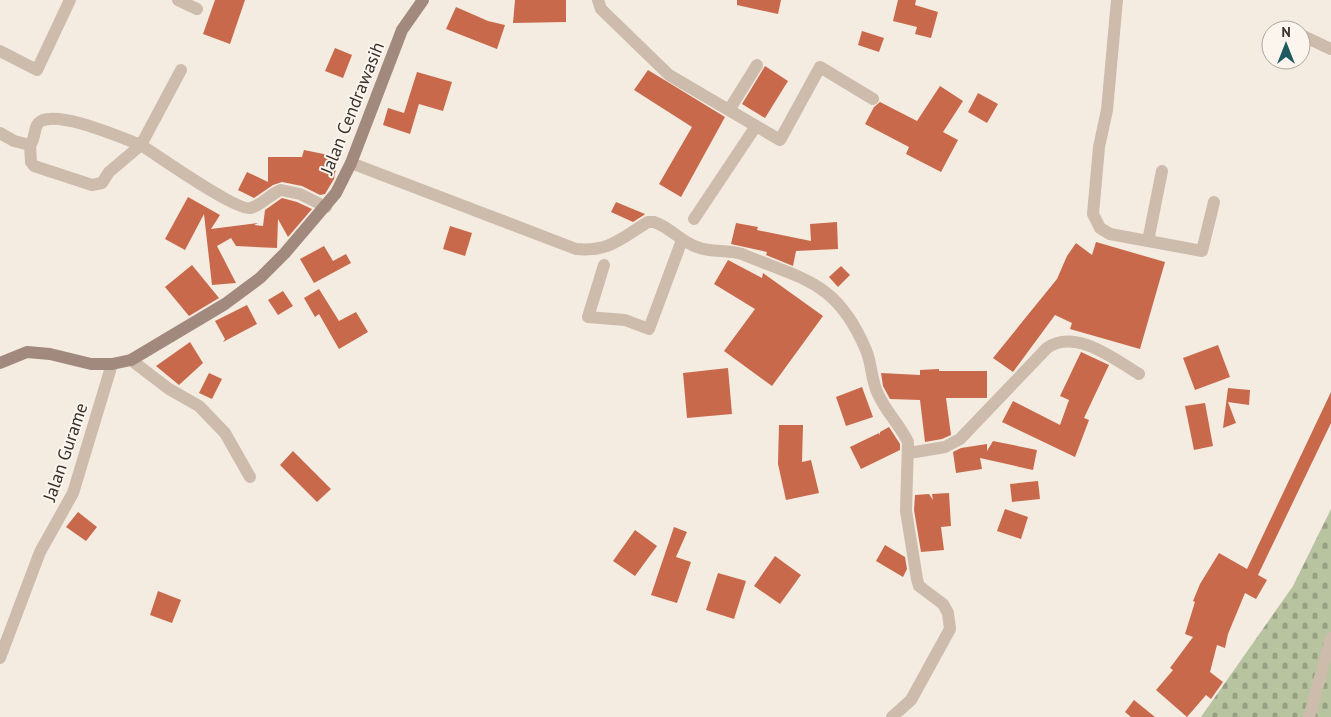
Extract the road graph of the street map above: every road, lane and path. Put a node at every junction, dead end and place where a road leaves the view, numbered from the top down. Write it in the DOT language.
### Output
graph roads {
  1 [pos="70,0"];
  2 [pos="178,0"];
  3 [pos="423,0"];
  4 [pos="598,0"];
  5 [pos="1117,0"];
  6 [pos="197,8"];
  7 [pos="1311,40"];
  8 [pos="1331,49"];
  9 [pos="0,52"];
  10 [pos="757,65"];
  11 [pos="181,70"];
  12 [pos="873,99"];
  13 [pos="729,110"];
  14 [pos="756,126"];
  15 [pos="0,134"];
  16 [pos="30,145"];
  17 [pos="141,145"];
  18 [pos="351,163"];
  19 [pos="1162,170"];
  20 [pos="1214,202"];
  21 [pos="326,207"];
  22 [pos="694,219"];
  23 [pos="682,240"];
  24 [pos="1148,241"];
  25 [pos="604,266"];
  26 [pos="131,360"];
  27 [pos="0,363"];
  28 [pos="112,364"];
  29 [pos="1139,374"];
  30 [pos="909,453"];
  31 [pos="250,477"];
  32 [pos="1331,638"];
  33 [pos="0,658"];
  34 [pos="892,717"];
  35 [pos="1309,717"];
  1 -- 9 [label="street"];
  2 -- 6 [label="street"];
  3 -- 18 [label="street, Jalan Cendrawasih"];
  4 -- 13 [label="street"];
  5 -- 24 [label="street"];
  7 -- 8 [label="street"];
  10 -- 13 [label="street"];
  11 -- 17 [label="street"];
  12 -- 14 [label="street"];
  13 -- 14 [label="street"];
  14 -- 22 [label="street"];
  15 -- 16 [label="street"];
  16 -- 17 [label="street"];
  16 -- 17 [label="street"];
  17 -- 21 [label="street"];
  18 -- 21 [label="street, Jalan Cendrawasih"];
  18 -- 23 [label="street"];
  19 -- 24 [label="street"];
  20 -- 24 [label="street"];
  21 -- 26 [label="street, Jalan Cendrawasih"];
  23 -- 25 [label="street"];
  23 -- 30 [label="street"];
  26 -- 28 [label="street, Jalan Cendrawasih"];
  26 -- 31 [label="street"];
  27 -- 28 [label="street, Jalan Cendrawasih"];
  28 -- 33 [label="street, Jalan Gurame"];
  29 -- 30 [label="street"];
  30 -- 34 [label="street"];
  32 -- 35 [label="street"];
}
